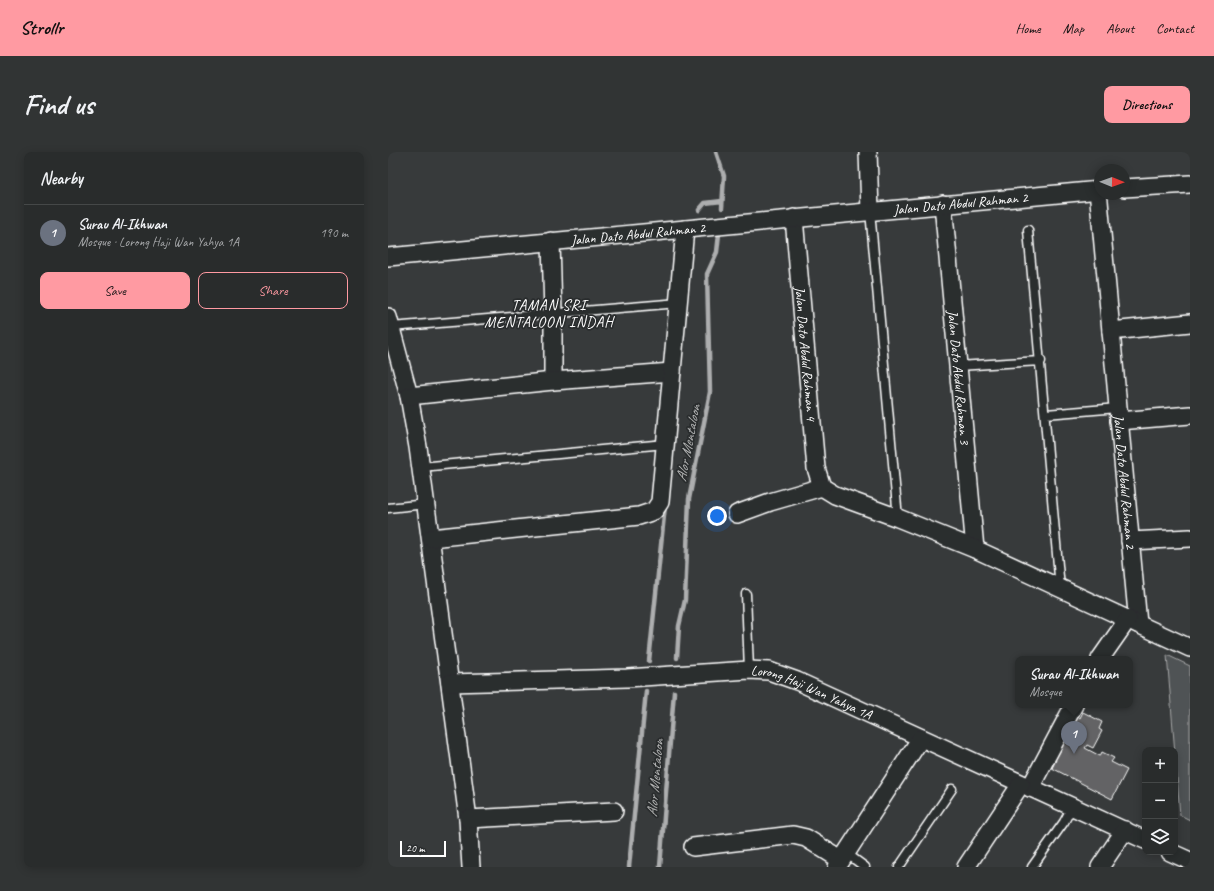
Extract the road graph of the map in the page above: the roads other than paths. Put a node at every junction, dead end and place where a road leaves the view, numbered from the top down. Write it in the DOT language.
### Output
graph roads {
  1 [pos="868,152"];
  2 [pos="1190,184"];
  3 [pos="1130,188"];
  4 [pos="1094,190"];
  5 [pos="1100,200"];
  6 [pos="943,204"];
  7 [pos="870,211"];
  8 [pos="794,218"];
  9 [pos="685,228"];
  10 [pos="1028,230"];
  11 [pos="551,241"];
  12 [pos="388,257"];
  13 [pos="679,303"];
  14 [pos="553,314"];
  15 [pos="390,322"];
  16 [pos="1190,323"];
  17 [pos="1111,331"];
  18 [pos="1040,361"];
  19 [pos="958,366"];
  20 [pos="672,372"];
  21 [pos="553,381"];
  22 [pos="409,396"];
  23 [pos="1046,414"];
  24 [pos="1119,414"];
  25 [pos="1190,416"];
  26 [pos="665,444"];
  27 [pos="421,467"];
  28 [pos="822,487"];
  29 [pos="426,504"];
  30 [pos="388,508"];
  31 [pos="737,514"];
  32 [pos="898,518"];
  33 [pos="431,538"];
  34 [pos="1190,538"];
  35 [pos="1130,541"];
  36 [pos="974,550"];
  37 [pos="1060,588"];
  38 [pos="746,594"];
  39 [pos="1133,622"];
  40 [pos="1190,648"];
  41 [pos="1103,656"];
  42 [pos="749,670"];
  43 [pos="450,683"];
  44 [pos="1072,708"];
  45 [pos="921,738"];
  46 [pos="1026,786"];
  47 [pos="952,789"];
  48 [pos="1072,807"];
  49 [pos="614,811"];
  50 [pos="468,819"];
  51 [pos="1125,830"];
  52 [pos="1142,838"];
  53 [pos="693,847"];
  54 [pos="1178,854"];
  55 [pos="1189,857"];
  56 [pos="841,860"];
  57 [pos="471,867"];
  58 [pos="865,867"];
  59 [pos="899,867"];
  60 [pos="966,867"];
  61 [pos="1032,867"];
  62 [pos="1100,867"];
  1 -- 7 [label="street"];
  2 -- 3 [label="street"];
  4 -- 6 [label="street, Jalan Dato Abdul Rahman 2"];
  5 -- 17 [label="street, Jalan Dato Abdul Rahman 2"];
  6 -- 7 [label="street, Jalan Dato Abdul Rahman 2"];
  6 -- 19 [label="street, Jalan Dato Abdul Rahman 3"];
  7 -- 8 [label="street, Jalan Dato Abdul Rahman 2"];
  7 -- 32 [label="lane"];
  8 -- 9 [label="street, Jalan Dato Abdul Rahman 2"];
  8 -- 28 [label="street, Jalan Dato Abdul Rahman 4"];
  9 -- 11 [label="street, Jalan Dato Abdul Rahman 2"];
  9 -- 13 [label="street"];
  10 -- 18 [label="lane"];
  11 -- 12 [label="street, Jalan Dato Abdul Rahman 2"];
  11 -- 14 [label="street"];
  13 -- 14 [label="lane"];
  13 -- 20 [label="street"];
  14 -- 15 [label="lane"];
  14 -- 21 [label="street"];
  15 -- 22 [label="street"];
  16 -- 17 [label="street"];
  17 -- 24 [label="street, Jalan Dato Abdul Rahman 2"];
  18 -- 19 [label="lane"];
  18 -- 23 [label="lane"];
  19 -- 36 [label="street, Jalan Dato Abdul Rahman 3"];
  20 -- 21 [label="street"];
  20 -- 26 [label="street"];
  21 -- 22 [label="street"];
  22 -- 27 [label="street"];
  23 -- 24 [label="lane"];
  23 -- 37 [label="lane"];
  24 -- 25 [label="street"];
  24 -- 35 [label="street, Jalan Dato Abdul Rahman 2"];
  26 -- 27 [label="lane"];
  26 -- 33 [label="street"];
  27 -- 29 [label="street"];
  28 -- 31 [label="street"];
  28 -- 32 [label="street"];
  29 -- 30 [label="lane"];
  29 -- 33 [label="street"];
  32 -- 36 [label="street"];
  33 -- 43 [label="street"];
  34 -- 35 [label="street"];
  35 -- 39 [label="street, Jalan Dato Abdul Rahman 2"];
  36 -- 37 [label="street"];
  37 -- 39 [label="street"];
  38 -- 42 [label="lane"];
  39 -- 40 [label="street"];
  39 -- 41 [label="street"];
  42 -- 43 [label="street, Lorong Haji Wan Yahya 1A"];
  42 -- 45 [label="street, Lorong Haji Wan Yahya 1A"];
  43 -- 50 [label="street"];
  44 -- 46 [label="street"];
  45 -- 46 [label="street, Lorong Haji Wan Yahya 1A"];
  45 -- 56 [label="street"];
  46 -- 48 [label="street, Lorong Haji Wan Yahya 1A"];
  46 -- 60 [label="street"];
  47 -- 59 [label="lane"];
  48 -- 51 [label="street, Lorong Haji Wan Yahya 1A"];
  48 -- 61 [label="lane"];
  49 -- 50 [label="street"];
  50 -- 57 [label="street"];
  51 -- 52 [label="street, Lorong Haji Wan Yahya 1A"];
  51 -- 62 [label="street"];
  53 -- 56 [label="street"];
  54 -- 55 [label="street"];
  56 -- 58 [label="lane"];
}
